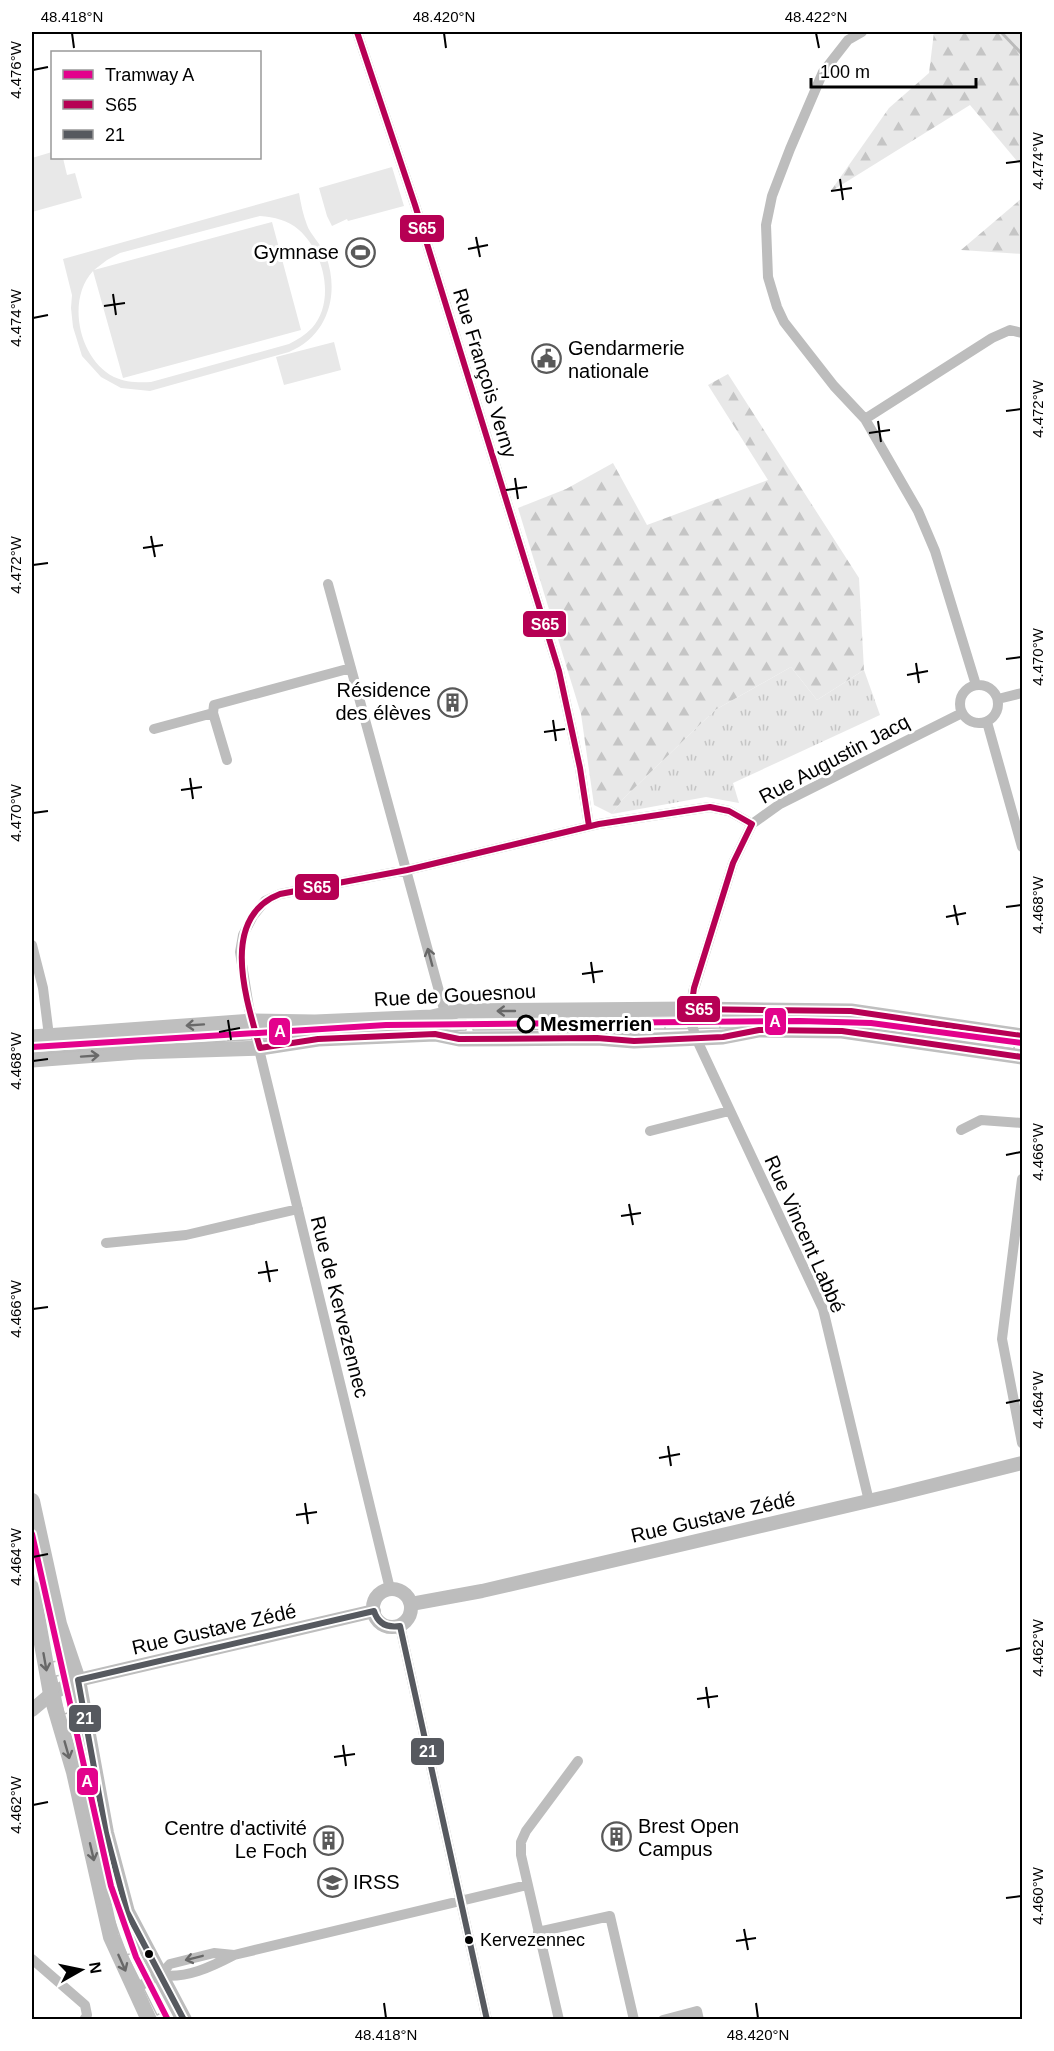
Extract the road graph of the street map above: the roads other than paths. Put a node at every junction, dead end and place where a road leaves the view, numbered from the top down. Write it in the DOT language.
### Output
graph roads {
  1 [pos="357,32"];
  2 [pos="862,32"];
  3 [pos="1023,333"];
  4 [pos="865,419"];
  5 [pos="328,584"];
  6 [pos="351,668"];
  7 [pos="976,685"];
  8 [pos="1023,693"];
  9 [pos="998,699"];
  10 [pos="213,704"];
  11 [pos="962,713"];
  12 [pos="987,722"];
  13 [pos="154,729"];
  14 [pos="227,760"];
  15 [pos="752,824"];
  16 [pos="589,826"];
  17 [pos="1023,848"];
  18 [pos="407,870"];
  19 [pos="32,945"];
  20 [pos="691,1009"];
  21 [pos="445,1013"];
  22 [pos="254,1027"];
  23 [pos="694,1031"];
  24 [pos="49,1036"];
  25 [pos="1023,1036"];
  26 [pos="32,1037"];
  27 [pos="260,1048"];
  28 [pos="1023,1057"];
  29 [pos="32,1060"];
  30 [pos="729,1111"];
  31 [pos="1023,1123"];
  32 [pos="961,1130"];
  33 [pos="650,1131"];
  34 [pos="1023,1179"];
  35 [pos="298,1209"];
  36 [pos="106,1243"];
  37 [pos="1011,1260"];
  38 [pos="1023,1261"];
  39 [pos="1023,1443"];
  40 [pos="1023,1463"];
  41 [pos="32,1501"];
  42 [pos="869,1501"];
  43 [pos="32,1588"];
  44 [pos="390,1589"];
  45 [pos="411,1604"];
  46 [pos="374,1611"];
  47 [pos="399,1626"];
  48 [pos="64,1687"];
  49 [pos="32,1710"];
  50 [pos="578,1761"];
  51 [pos="527,1885"];
  52 [pos="459,1901"];
  53 [pos="538,1932"];
  54 [pos="32,1959"];
  55 [pos="160,1975"];
  56 [pos="134,1989"];
  57 [pos="85,2014"];
  58 [pos="149,2019"];
  59 [pos="184,2019"];
  60 [pos="487,2019"];
  61 [pos="559,2019"];
  62 [pos="634,2019"];
  63 [pos="663,2019"];
  64 [pos="699,2019"];
  1 -- 16 [label="street, Rue François Verny"];
  2 -- 4 [label="street"];
  3 -- 4 [label="street"];
  4 -- 7 [label="street"];
  5 -- 6 [label="street"];
  6 -- 10 [label="street"];
  6 -- 18 [label="street"];
  7 -- 9 [label="street"];
  7 -- 11 [label="street"];
  8 -- 9 [label="street"];
  9 -- 12 [label="street"];
  10 -- 13 [label="street"];
  10 -- 14 [label="street"];
  11 -- 12 [label="street"];
  11 -- 15 [label="street, Rue Augustin Jacq"];
  12 -- 17 [label="street"];
  15 -- 16 [label="street"];
  15 -- 20 [label="street, Rue Augustin Jacq"];
  16 -- 18 [label="street"];
  21 -- 18 [label="street, one-way"];
  18 -- 22 [label="street, Rue de Kervezennec"];
  19 -- 24 [label="street"];
  20 -- 21 [label="main road, Rue de Gouesnou, one-way"];
  20 -- 23 [label="street, Rue Augustin Jacq"];
  20 -- 25 [label="main road, Rue de Gouesnou"];
  21 -- 22 [label="main road, Rue de Gouesnou"];
  22 -- 24 [label="main road, Rue de Gouesnou, one-way"];
  22 -- 27 [label="street, Rue de Kervezennec"];
  23 -- 27 [label="main road, Rue de Gouesnou"];
  23 -- 28 [label="main road, Rue de Gouesnou"];
  23 -- 30 [label="street, Rue Vincent Labbé"];
  24 -- 26 [label="main road, Rue de Gouesnou"];
  29 -- 27 [label="main road, Rue de Gouesnou, one-way"];
  27 -- 35 [label="street, Rue de Kervezennec"];
  30 -- 33 [label="street"];
  30 -- 42 [label="street, Rue Vincent Labbé"];
  31 -- 32 [label="street"];
  34 -- 37 [label="street"];
  35 -- 36 [label="street"];
  35 -- 44 [label="street, Rue de Kervezennec"];
  37 -- 38 [label="street"];
  37 -- 39 [label="street"];
  40 -- 42 [label="street, Rue Gustave Zédé"];
  41 -- 48 [label="main road"];
  42 -- 45 [label="street, Rue Gustave Zédé"];
  43 -- 48 [label="main road, one-way"];
  44 -- 45 [label="street"];
  44 -- 46 [label="street"];
  45 -- 47 [label="street"];
  46 -- 47 [label="street"];
  46 -- 48 [label="street, Rue Gustave Zédé"];
  47 -- 52 [label="street"];
  48 -- 49 [label="street"];
  48 -- 55 [label="main road"];
  48 -- 56 [label="main road, one-way"];
  50 -- 51 [label="street"];
  51 -- 52 [label="street"];
  51 -- 53 [label="street"];
  52 -- 55 [label="street"];
  52 -- 60 [label="street"];
  53 -- 61 [label="street"];
  53 -- 62 [label="street"];
  54 -- 57 [label="street"];
  55 -- 56 [label="street"];
  55 -- 59 [label="main road"];
  56 -- 58 [label="main road"];
  63 -- 64 [label="street"];
}
